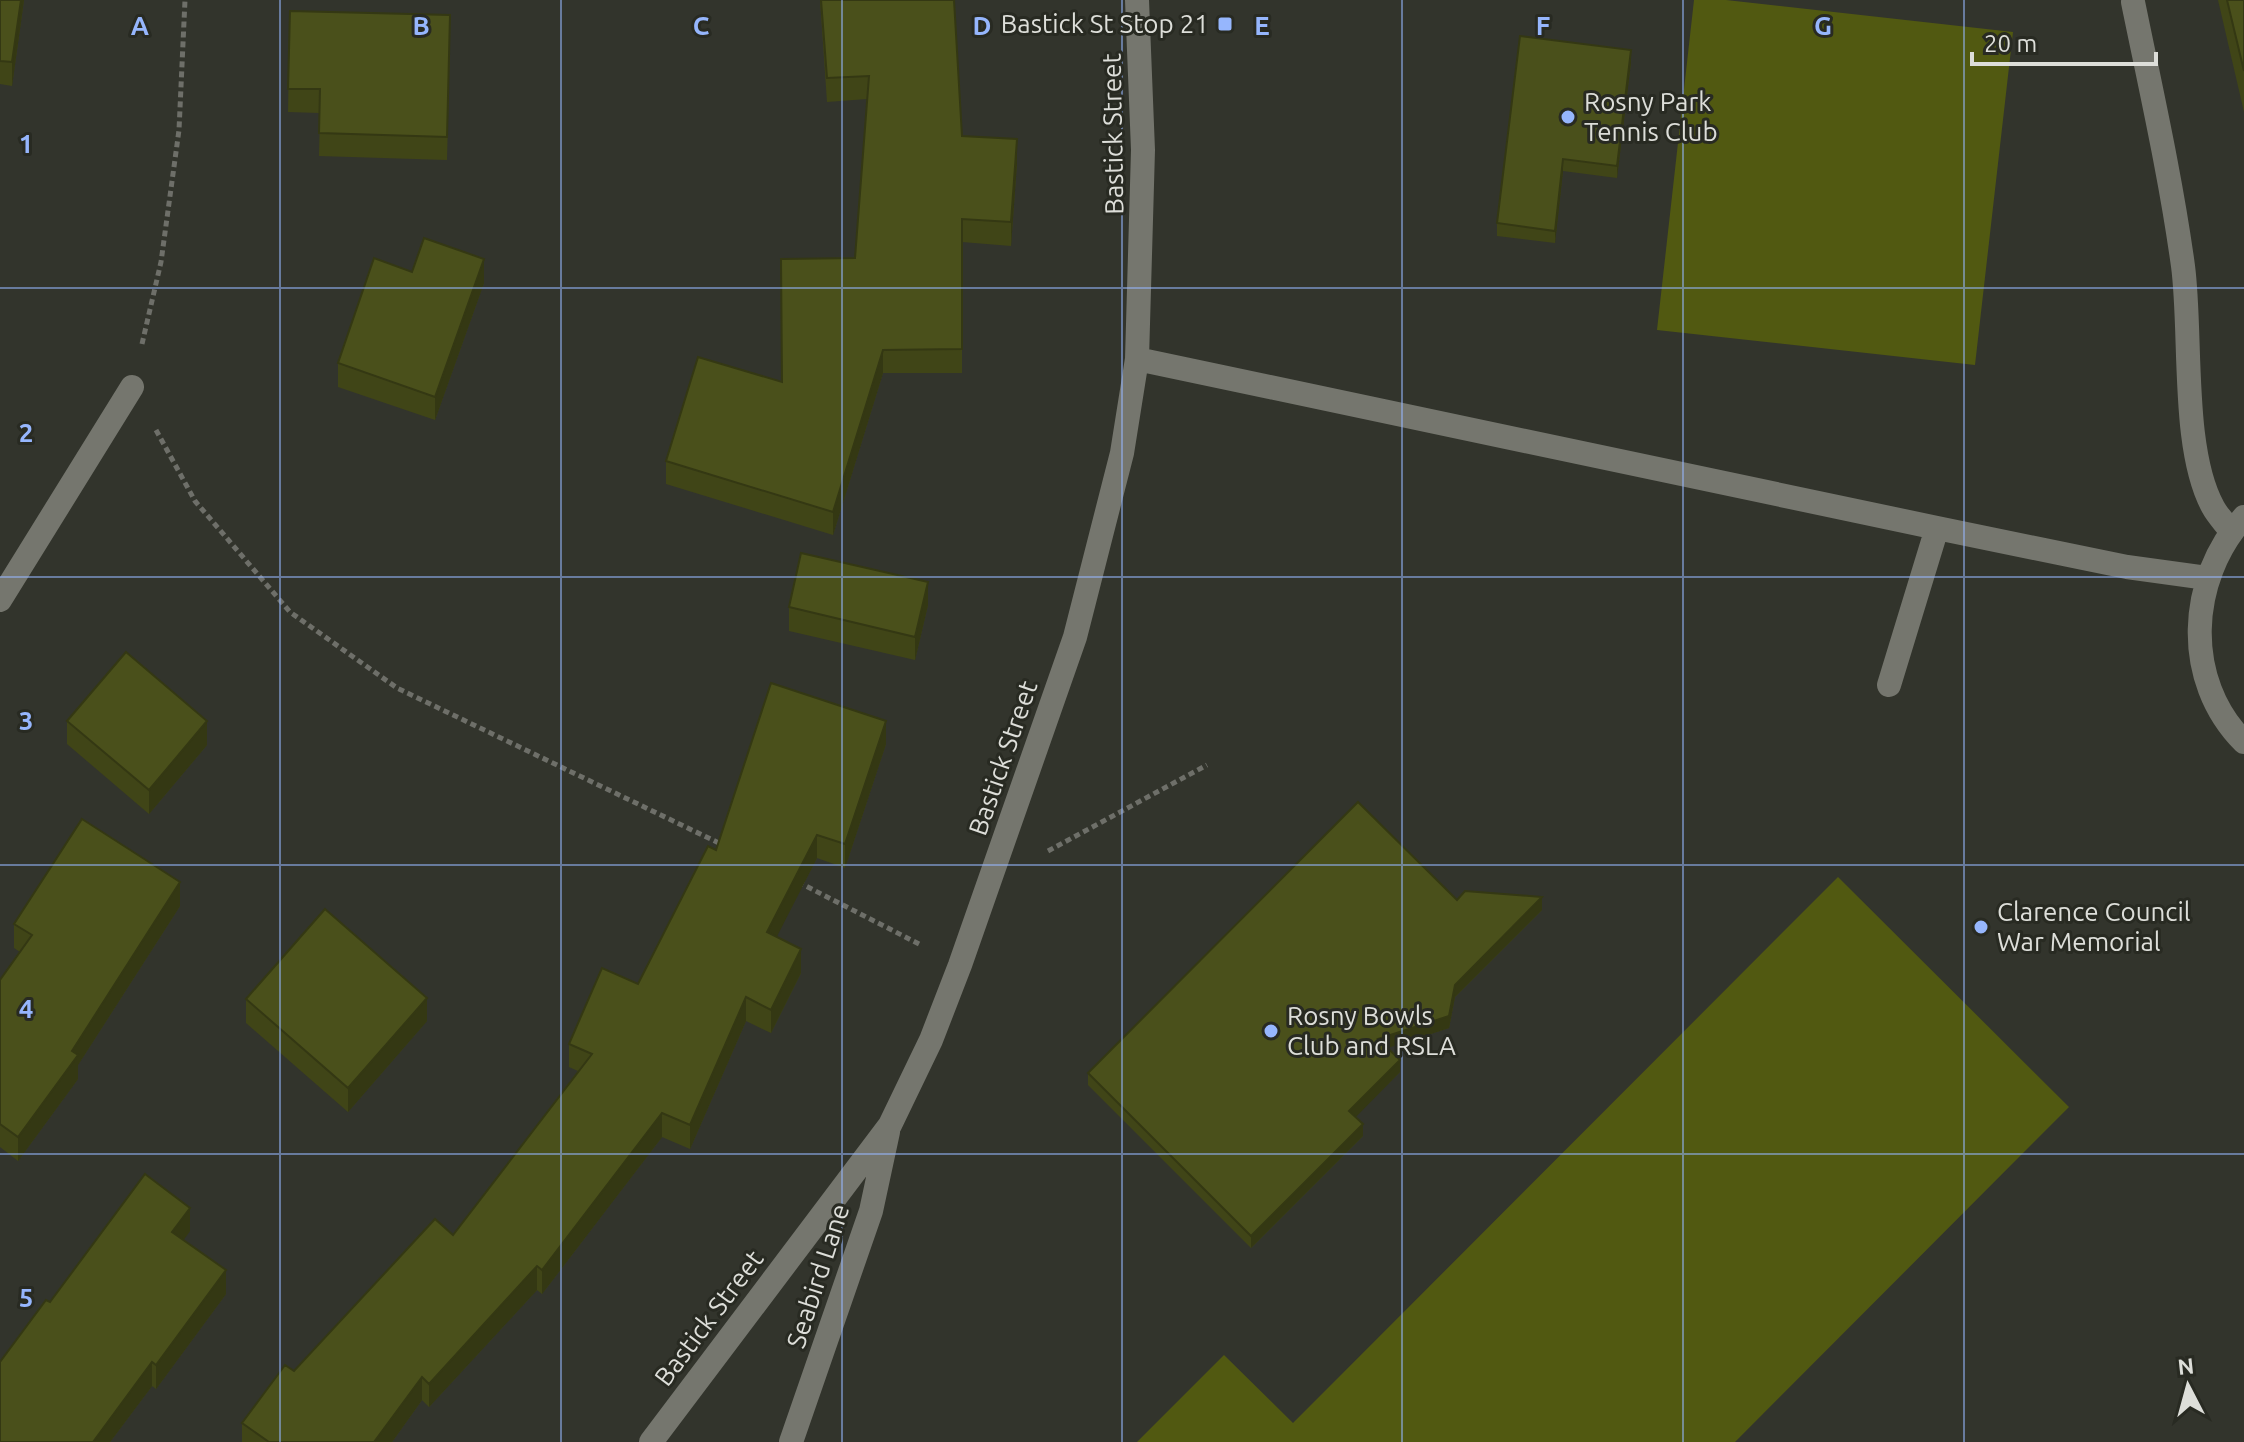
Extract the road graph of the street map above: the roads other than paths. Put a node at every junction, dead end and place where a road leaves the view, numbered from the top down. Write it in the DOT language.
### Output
graph roads {
  1 [pos="1137,0"];
  2 [pos="2133,2"];
  3 [pos="1137,359"];
  4 [pos="132,387"];
  5 [pos="2238,524"];
  6 [pos="1937,528"];
  7 [pos="2207,578"];
  8 [pos="0,600"];
  9 [pos="1889,685"];
  10 [pos="2244,742"];
  11 [pos="890,1125"];
  12 [pos="651,1442"];
  13 [pos="791,1442"];
  1 -- 3 [label="street, Bastick Street"];
  2 -- 5 [label="street"];
  3 -- 6 [label="street"];
  3 -- 11 [label="street, Bastick Street"];
  4 -- 8 [label="street"];
  5 -- 7 [label="street"];
  6 -- 7 [label="street"];
  6 -- 9 [label="street"];
  7 -- 10 [label="street"];
  11 -- 12 [label="street, Bastick Street"];
  11 -- 13 [label="street, Seabird Lane"];
}
